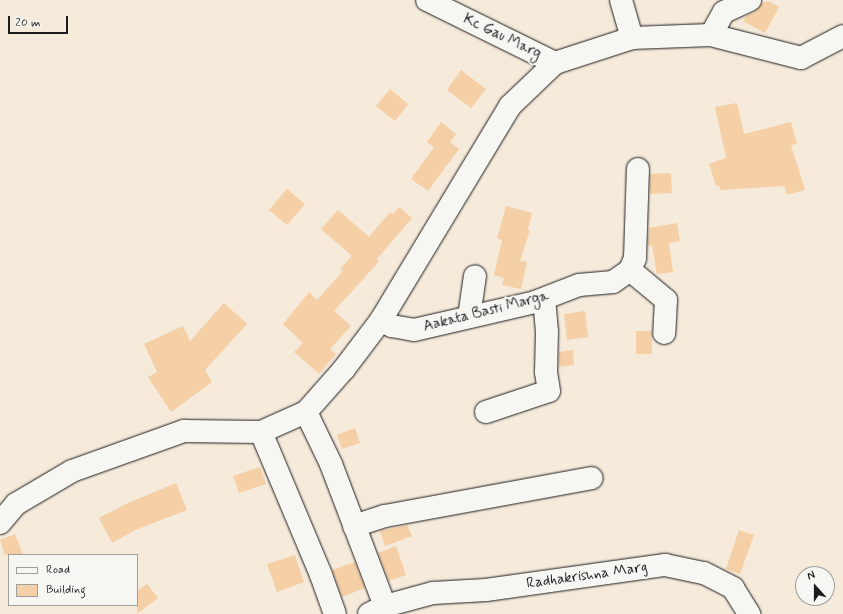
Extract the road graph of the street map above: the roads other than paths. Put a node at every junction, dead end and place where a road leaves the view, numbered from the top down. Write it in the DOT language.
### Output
graph roads {
  1 [pos="427,0"];
  2 [pos="622,0"];
  3 [pos="750,0"];
  4 [pos="711,35"];
  5 [pos="843,36"];
  6 [pos="632,38"];
  7 [pos="555,63"];
  8 [pos="638,169"];
  9 [pos="630,270"];
  10 [pos="475,276"];
  11 [pos="544,299"];
  12 [pos="469,317"];
  13 [pos="381,320"];
  14 [pos="664,333"];
  15 [pos="306,412"];
  16 [pos="486,412"];
  17 [pos="261,432"];
  18 [pos="592,478"];
  19 [pos="0,523"];
  20 [pos="354,526"];
  21 [pos="410,607"];
  22 [pos="377,610"];
  23 [pos="335,614"];
  24 [pos="749,614"];
  1 -- 7 [label="street, Kc Gau Marg"];
  2 -- 6 [label="street"];
  3 -- 4 [label="street"];
  4 -- 5 [label="street"];
  4 -- 6 [label="street"];
  6 -- 7 [label="street"];
  7 -- 13 [label="street"];
  8 -- 9 [label="street"];
  9 -- 11 [label="street, Aakata Basti Marga"];
  9 -- 14 [label="street"];
  10 -- 12 [label="street"];
  11 -- 12 [label="street, Aakata Basti Marga"];
  11 -- 16 [label="street"];
  12 -- 13 [label="street, Aakata Basti Marga"];
  13 -- 15 [label="street"];
  15 -- 17 [label="street"];
  15 -- 20 [label="street"];
  17 -- 19 [label="street"];
  17 -- 23 [label="street"];
  18 -- 20 [label="street"];
  20 -- 22 [label="street"];
  21 -- 22 [label="street, Radhakrishna Marg"];
  21 -- 24 [label="street, Radhakrishna Marg"];
}
